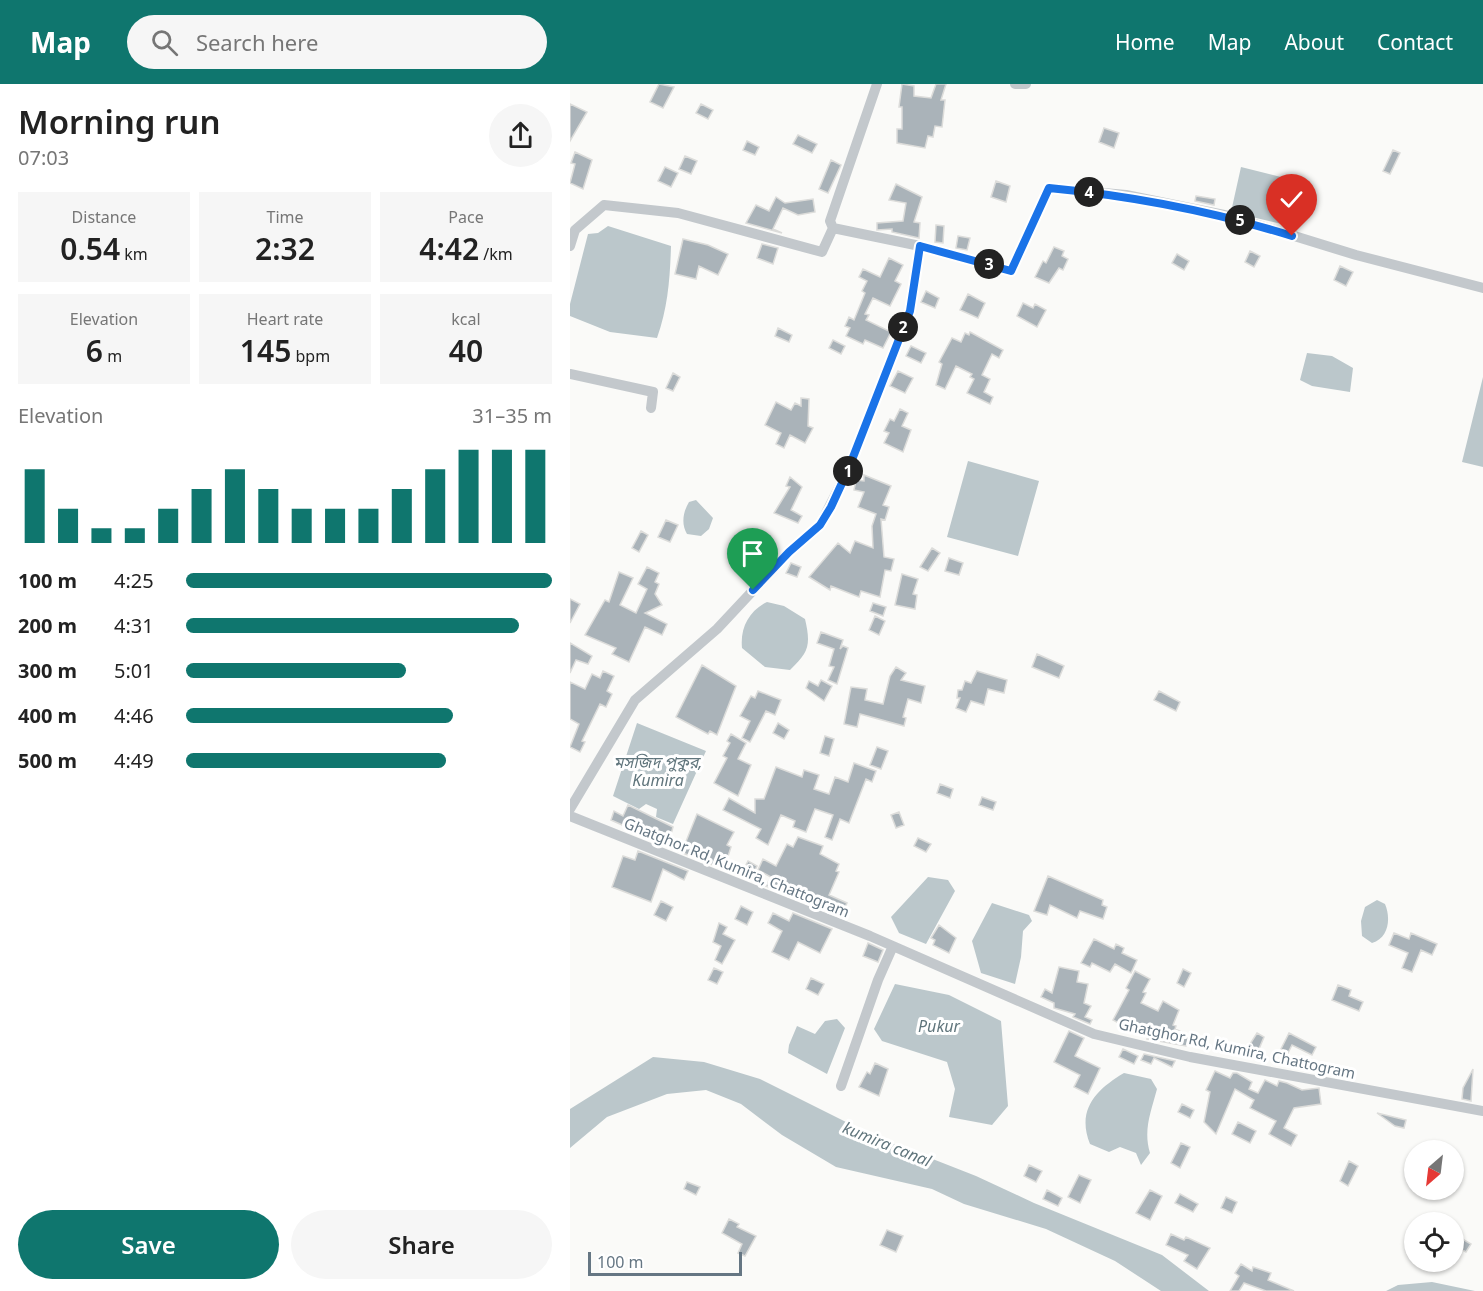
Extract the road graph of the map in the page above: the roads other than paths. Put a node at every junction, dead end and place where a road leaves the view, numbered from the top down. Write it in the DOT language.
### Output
graph roads {
  1 [pos="877,84"];
  2 [pos="1015,84"];
  3 [pos="1026,84"];
  4 [pos="833,228"];
  5 [pos="570,246"];
  6 [pos="920,246"];
  7 [pos="1483,288"];
  8 [pos="570,374"];
  9 [pos="651,408"];
  10 [pos="570,809"];
  11 [pos="570,816"];
  12 [pos="893,946"];
  13 [pos="841,1086"];
  14 [pos="1483,1111"];
  1 -- 4 [label="street"];
  2 -- 3 [label="street"];
  4 -- 5 [label="street"];
  4 -- 6 [label="street"];
  6 -- 7 [label="street"];
  6 -- 10 [label="street"];
  8 -- 9 [label="street"];
  11 -- 12 [label="street, Ghatghor Rd, Kumira, Chattogram"];
  12 -- 13 [label="street"];
  12 -- 14 [label="street, Ghatghor Rd, Kumira, Chattogram"];
}
